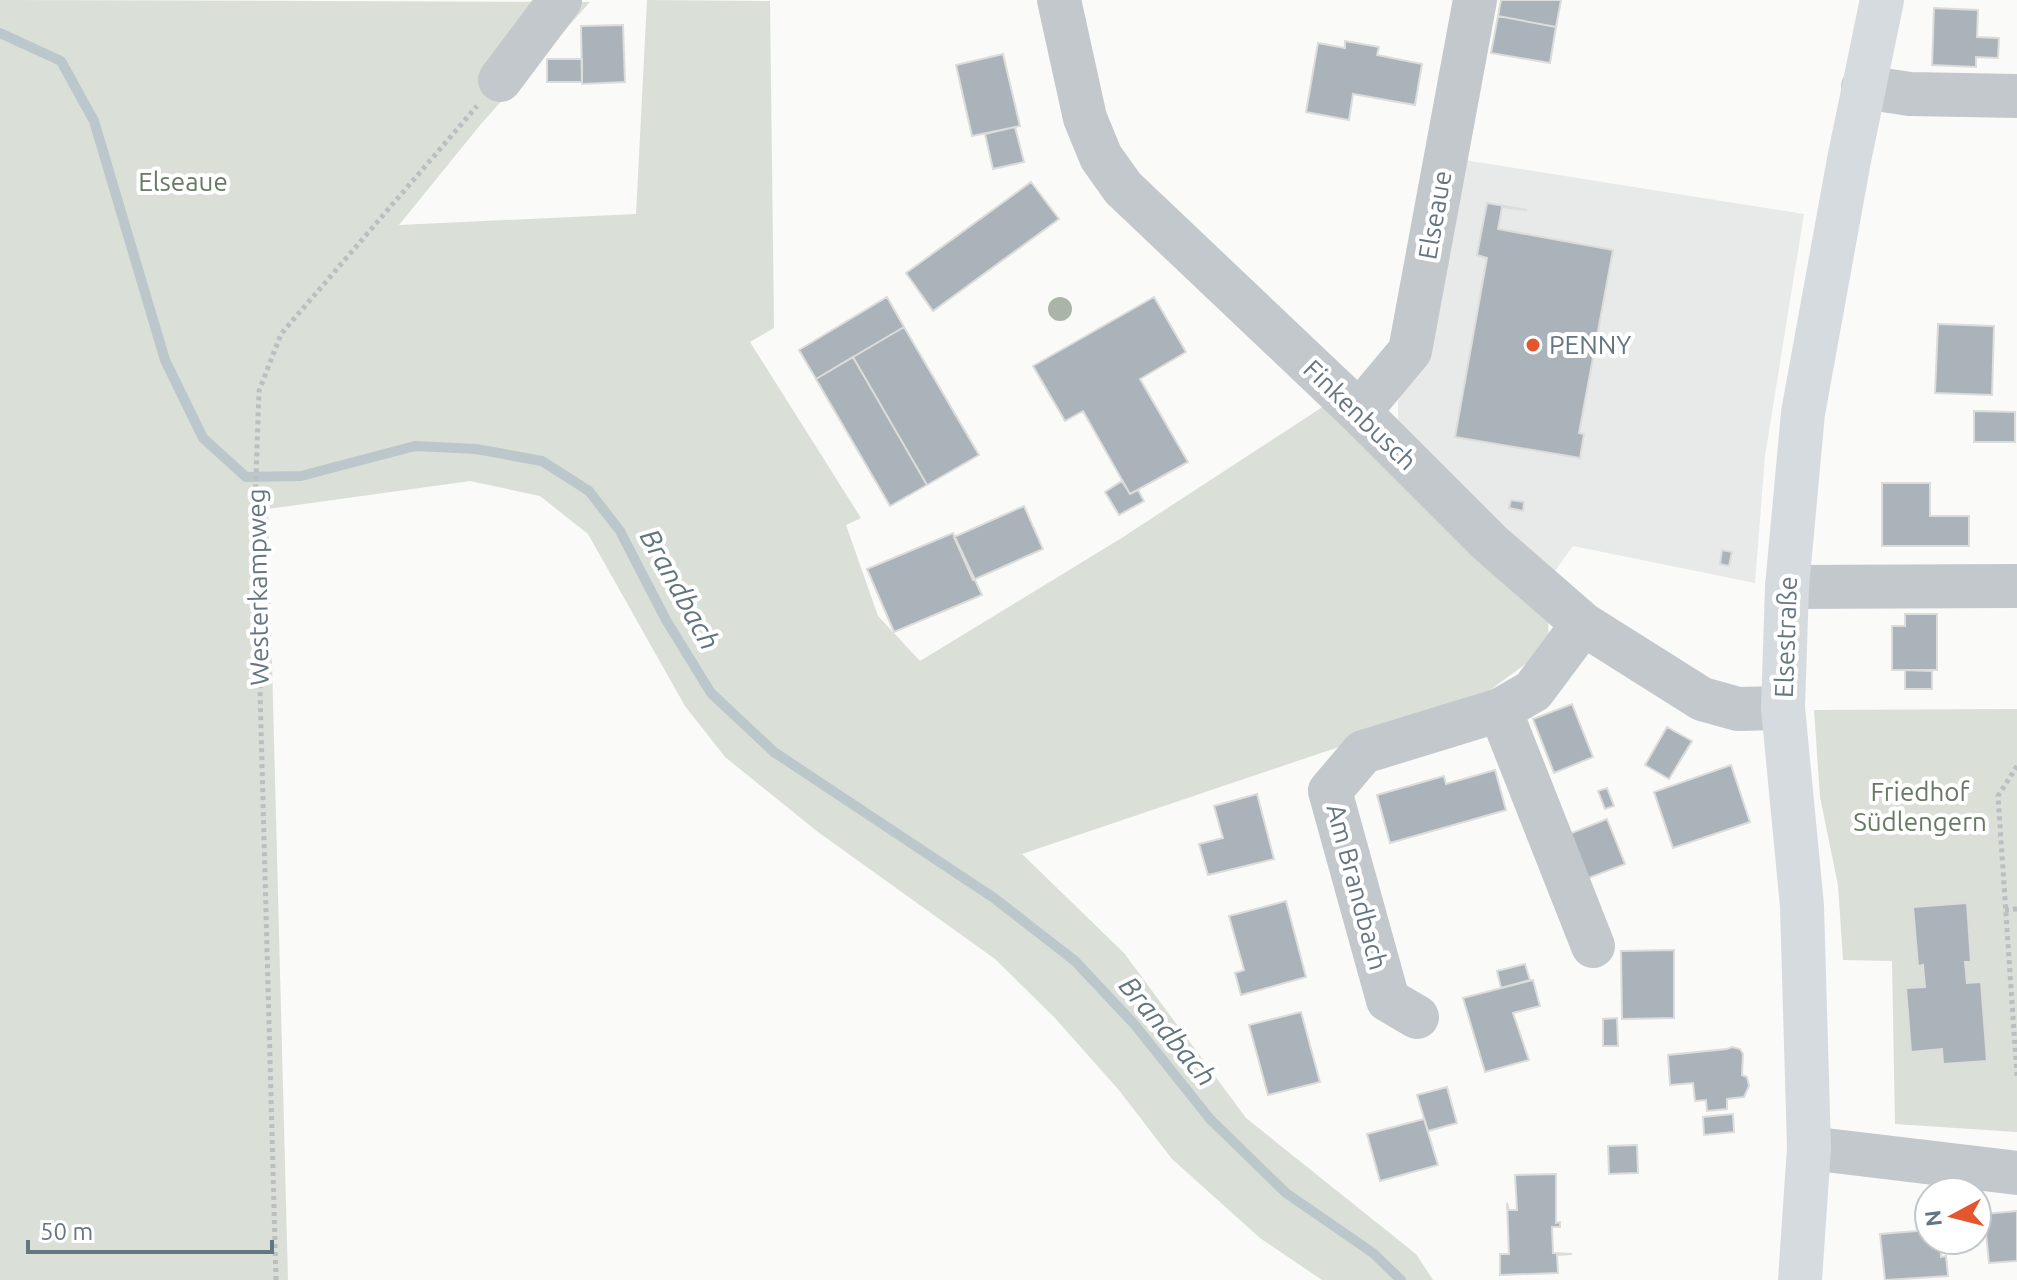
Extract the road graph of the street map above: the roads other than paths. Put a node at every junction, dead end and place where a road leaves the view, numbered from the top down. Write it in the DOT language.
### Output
graph roads {
  1 [pos="560,0"];
  2 [pos="1059,0"];
  3 [pos="1475,0"];
  4 [pos="1882,0"];
  5 [pos="500,80"];
  6 [pos="1863,87"];
  7 [pos="2017,96"];
  8 [pos="1359,412"];
  9 [pos="2017,586"];
  10 [pos="1787,587"];
  11 [pos="1583,624"];
  12 [pos="1783,708"];
  13 [pos="1500,710"];
  14 [pos="1593,946"];
  15 [pos="1417,1017"];
  16 [pos="1809,1148"];
  17 [pos="2017,1173"];
  18 [pos="1800,1280"];
  1 -- 5 [label="street"];
  2 -- 8 [label="street, Finkenbusch"];
  3 -- 8 [label="street, Elseaue"];
  4 -- 6 [label="main road, Elsestraße"];
  6 -- 7 [label="street"];
  6 -- 10 [label="main road, Elsestraße"];
  8 -- 11 [label="street, Finkenbusch"];
  9 -- 10 [label="street"];
  10 -- 12 [label="main road, Elsestraße"];
  11 -- 12 [label="street, Finkenbusch"];
  11 -- 13 [label="street, Am Brandbach"];
  12 -- 16 [label="main road, Elsestraße"];
  13 -- 14 [label="street"];
  13 -- 15 [label="street, Am Brandbach"];
  16 -- 17 [label="street"];
  16 -- 18 [label="main road, Elsestraße"];
}
